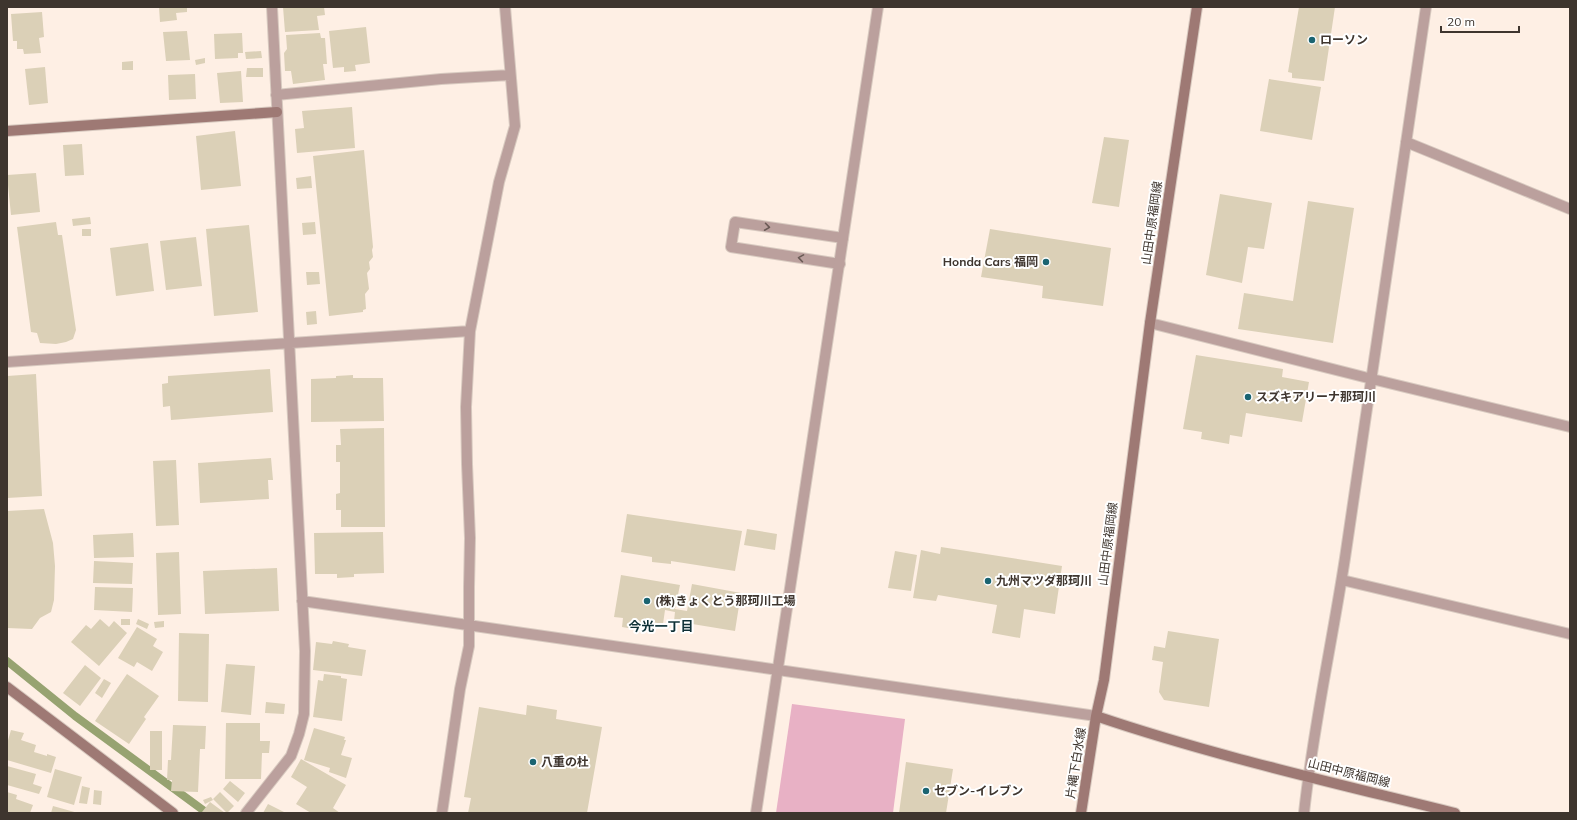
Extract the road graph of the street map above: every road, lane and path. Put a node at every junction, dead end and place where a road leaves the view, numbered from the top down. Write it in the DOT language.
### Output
graph roads {
  1 [pos="272,7"];
  2 [pos="505,7"];
  3 [pos="878,7"];
  4 [pos="1197,7"];
  5 [pos="1426,7"];
  6 [pos="510,75"];
  7 [pos="276,95"];
  8 [pos="277,112"];
  9 [pos="7,131"];
  10 [pos="1406,142"];
  11 [pos="1570,209"];
  12 [pos="843,238"];
  13 [pos="840,264"];
  14 [pos="1150,323"];
  15 [pos="470,331"];
  16 [pos="289,343"];
  17 [pos="7,362"];
  18 [pos="1372,380"];
  19 [pos="1570,427"];
  20 [pos="1342,580"];
  21 [pos="302,601"];
  22 [pos="470,625"];
  23 [pos="1570,634"];
  24 [pos="778,670"];
  25 [pos="7,687"];
  26 [pos="1096,716"];
  27 [pos="1308,777"];
  28 [pos="172,813"];
  29 [pos="246,813"];
  30 [pos="442,813"];
  31 [pos="756,813"];
  32 [pos="1081,813"];
  33 [pos="1304,813"];
  34 [pos="1455,813"];
  1 -- 7 [label="street"];
  2 -- 6 [label="street"];
  3 -- 12 [label="street"];
  4 -- 14 [label="main road, 山田中原福岡線"];
  5 -- 10 [label="street"];
  6 -- 7 [label="street"];
  6 -- 15 [label="street"];
  7 -- 8 [label="street"];
  8 -- 9 [label="main road"];
  8 -- 16 [label="street"];
  10 -- 11 [label="street"];
  10 -- 18 [label="street"];
  12 -- 13 [label="street"];
  13 -- 12 [label="street, one-way"];
  13 -- 24 [label="street"];
  14 -- 18 [label="street"];
  14 -- 26 [label="main road, 山田中原福岡線"];
  15 -- 16 [label="street"];
  15 -- 22 [label="street"];
  16 -- 17 [label="street"];
  16 -- 21 [label="street"];
  18 -- 19 [label="street"];
  18 -- 20 [label="street"];
  20 -- 23 [label="street"];
  20 -- 27 [label="street"];
  21 -- 22 [label="street"];
  21 -- 29 [label="street"];
  22 -- 24 [label="street"];
  22 -- 30 [label="street"];
  24 -- 26 [label="street"];
  24 -- 31 [label="street"];
  25 -- 28 [label="main road"];
  26 -- 27 [label="main road, 山田中原福岡線"];
  26 -- 32 [label="main road, 片縄下白水線"];
  27 -- 33 [label="street"];
  27 -- 34 [label="main road, 山田中原福岡線"];
}
